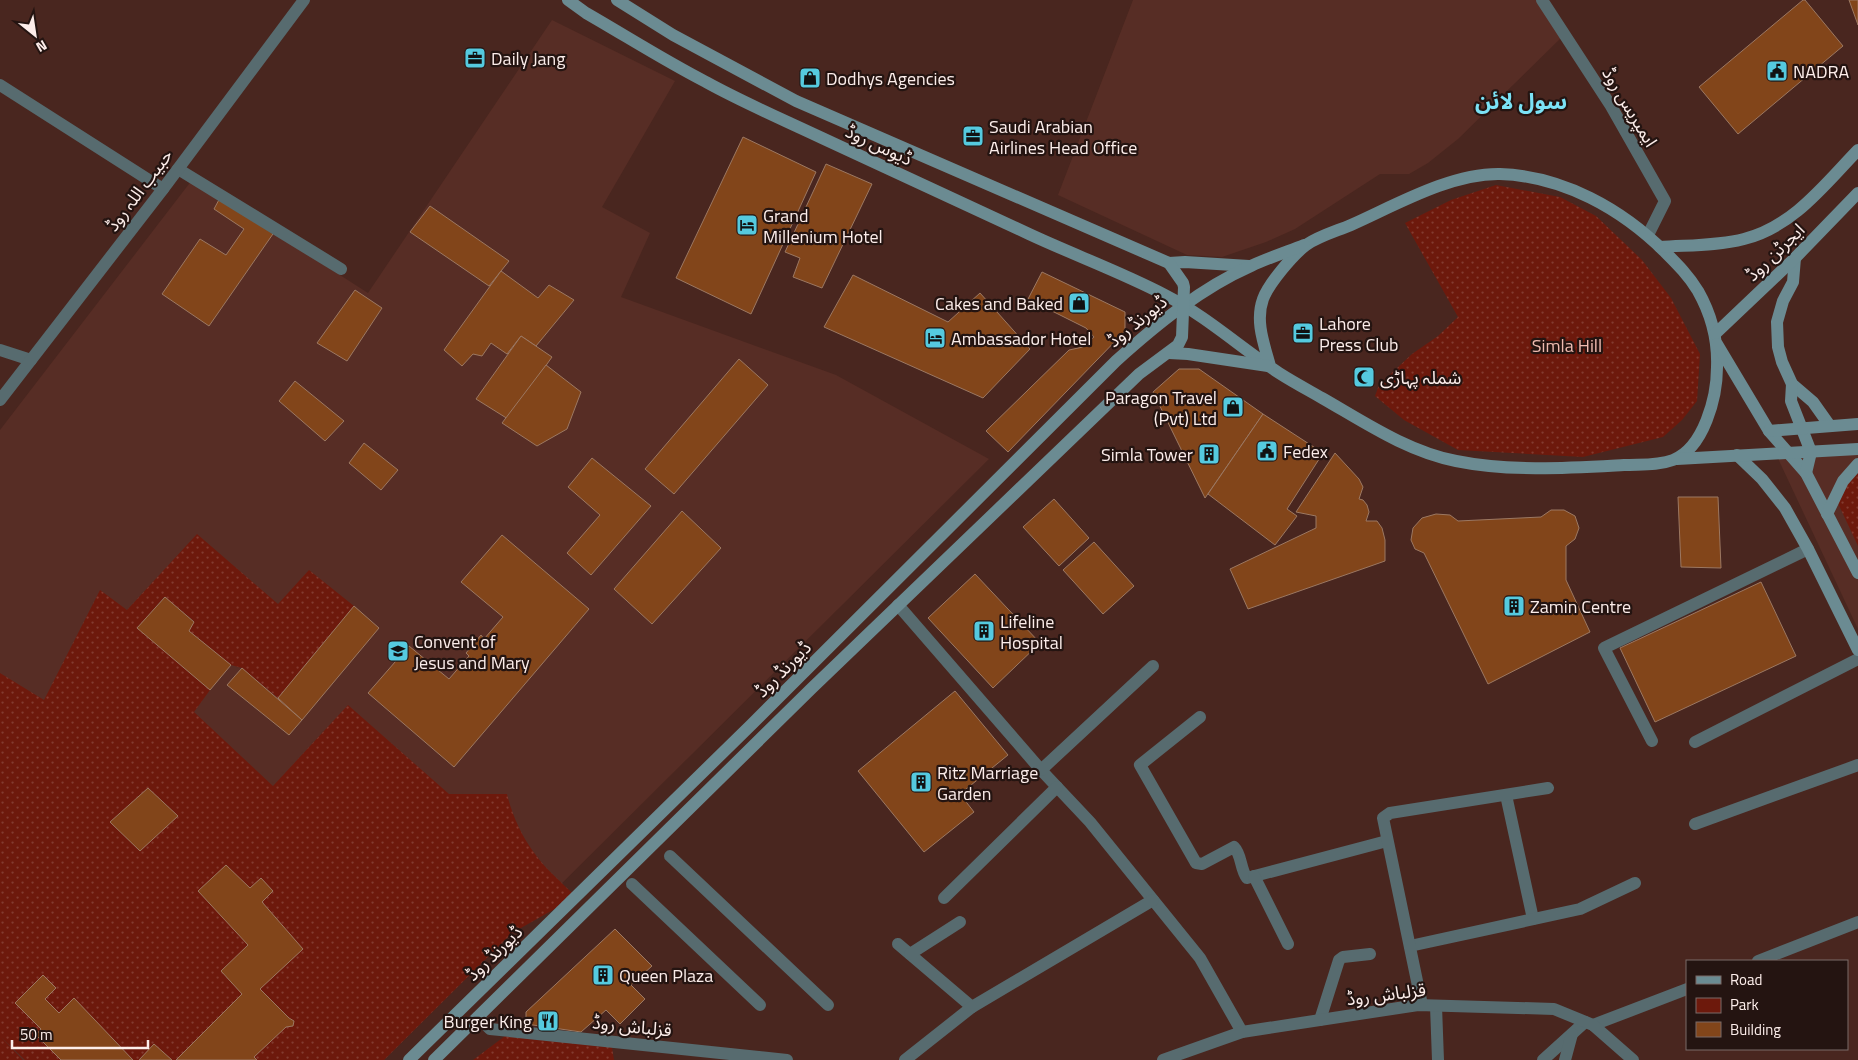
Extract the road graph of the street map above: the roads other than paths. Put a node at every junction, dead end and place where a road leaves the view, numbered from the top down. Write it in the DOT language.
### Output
graph roads {
  1 [pos="304,0"];
  2 [pos="568,0"];
  3 [pos="617,0"];
  4 [pos="1542,0"];
  5 [pos="0,84"];
  6 [pos="1858,150"];
  7 [pos="178,169"];
  8 [pos="163,188"];
  9 [pos="1858,193"];
  10 [pos="1648,235"];
  11 [pos="1308,244"];
  12 [pos="1660,247"];
  13 [pos="1794,258"];
  14 [pos="1170,263"];
  15 [pos="1251,266"];
  16 [pos="341,269"];
  17 [pos="1184,306"];
  18 [pos="1716,339"];
  19 [pos="0,350"];
  20 [pos="1169,354"];
  21 [pos="31,360"];
  22 [pos="1270,366"];
  23 [pos="1792,384"];
  24 [pos="0,400"];
  25 [pos="1858,424"];
  26 [pos="1830,426"];
  27 [pos="1801,429"];
  28 [pos="1769,431"];
  29 [pos="1858,449"];
  30 [pos="1787,452"];
  31 [pos="1810,452"];
  32 [pos="1737,455"];
  33 [pos="1676,459"];
  34 [pos="1858,464"];
  35 [pos="1806,473"];
  36 [pos="1828,514"];
  37 [pos="1808,549"];
  38 [pos="1858,573"];
  39 [pos="898,605"];
  40 [pos="1858,650"];
  41 [pos="1858,659"];
  42 [pos="1153,666"];
  43 [pos="1200,716"];
  44 [pos="1652,741"];
  45 [pos="1695,742"];
  46 [pos="1858,765"];
  47 [pos="1041,770"];
  48 [pos="1057,787"];
  49 [pos="1548,788"];
  50 [pos="1506,795"];
  51 [pos="1695,824"];
  52 [pos="1388,841"];
  53 [pos="670,856"];
  54 [pos="1254,876"];
  55 [pos="1635,883"];
  56 [pos="632,884"];
  57 [pos="944,898"];
  58 [pos="1153,900"];
  59 [pos="1533,919"];
  60 [pos="960,922"];
  61 [pos="1858,922"];
  62 [pos="898,944"];
  63 [pos="1288,944"];
  64 [pos="1410,946"];
  65 [pos="910,954"];
  66 [pos="1370,954"];
  67 [pos="1761,960"];
  68 [pos="1686,989"];
  69 [pos="760,1005"];
  70 [pos="828,1005"];
  71 [pos="1422,1005"];
  72 [pos="1436,1006"];
  73 [pos="972,1007"];
  74 [pos="478,1017"];
  75 [pos="1320,1020"];
  76 [pos="1589,1024"];
  77 [pos="1242,1032"];
  78 [pos="1572,1034"];
  79 [pos="409,1060"];
  80 [pos="434,1060"];
  81 [pos="787,1060"];
  82 [pos="905,1060"];
  83 [pos="1163,1060"];
  84 [pos="1438,1060"];
  85 [pos="1543,1060"];
  86 [pos="1565,1060"];
  87 [pos="1633,1060"];
  1 -- 7 [label="street, حبیب اللہ روڈ"];
  2 -- 17 [label="main road, ڈیوس روڈ"];
  3 -- 14 [label="main road, ڈیوس روڈ"];
  4 -- 10 [label="street, ایمپریس روڈ"];
  5 -- 8 [label="street"];
  6 -- 12 [label="main road"];
  7 -- 8 [label="street, حبیب اللہ روڈ"];
  7 -- 16 [label="street"];
  8 -- 21 [label="street, حبیب اللہ روڈ"];
  9 -- 13 [label="main road, ایجرٹن روڈ"];
  10 -- 11 [label="main road"];
  10 -- 12 [label="main road"];
  11 -- 15 [label="main road, ڈیورنڈ روڈ"];
  11 -- 22 [label="main road"];
  12 -- 18 [label="main road"];
  13 -- 18 [label="main road, ایجرٹن روڈ"];
  13 -- 23 [label="main road"];
  14 -- 15 [label="main road, ڈیوس روڈ"];
  14 -- 17 [label="main road"];
  15 -- 17 [label="main road, ڈیورنڈ روڈ"];
  17 -- 20 [label="main road, ڈیورنڈ روڈ"];
  17 -- 22 [label="main road, ڈیوس روڈ"];
  17 -- 79 [label="main road, ڈیورنڈ روڈ"];
  18 -- 28 [label="main road"];
  18 -- 33 [label="main road"];
  19 -- 21 [label="street"];
  20 -- 22 [label="main road"];
  20 -- 39 [label="main road, ڈیورنڈ روڈ"];
  21 -- 24 [label="street, حبیب اللہ روڈ"];
  22 -- 33 [label="main road"];
  23 -- 26 [label="main road"];
  23 -- 27 [label="main road"];
  25 -- 26 [label="main road"];
  26 -- 27 [label="main road"];
  27 -- 28 [label="main road"];
  27 -- 31 [label="main road"];
  28 -- 30 [label="main road"];
  29 -- 31 [label="main road"];
  30 -- 31 [label="main road"];
  30 -- 32 [label="main road"];
  30 -- 35 [label="main road"];
  31 -- 35 [label="main road"];
  32 -- 33 [label="main road"];
  32 -- 37 [label="main road"];
  34 -- 36 [label="main road"];
  35 -- 36 [label="main road"];
  36 -- 38 [label="main road"];
  37 -- 40 [label="main road"];
  37 -- 44 [label="street"];
  39 -- 47 [label="street"];
  39 -- 74 [label="main road, ڈیورنڈ روڈ"];
  41 -- 45 [label="street"];
  42 -- 47 [label="street"];
  43 -- 54 [label="street"];
  46 -- 51 [label="street"];
  47 -- 48 [label="street"];
  48 -- 57 [label="street"];
  48 -- 58 [label="street"];
  49 -- 50 [label="street"];
  50 -- 52 [label="street"];
  50 -- 59 [label="street"];
  52 -- 54 [label="street"];
  52 -- 64 [label="street"];
  53 -- 70 [label="street"];
  54 -- 63 [label="street"];
  55 -- 59 [label="street"];
  56 -- 69 [label="street"];
  58 -- 73 [label="street"];
  58 -- 77 [label="street"];
  59 -- 64 [label="street"];
  60 -- 65 [label="street"];
  61 -- 67 [label="street"];
  62 -- 65 [label="street"];
  64 -- 71 [label="street"];
  65 -- 73 [label="street"];
  66 -- 75 [label="street"];
  68 -- 76 [label="street"];
  71 -- 72 [label="street, قزلباش روڈ"];
  71 -- 75 [label="street, قزلباش روڈ"];
  72 -- 76 [label="street, قزلباش روڈ"];
  72 -- 84 [label="street"];
  73 -- 82 [label="street"];
  74 -- 80 [label="main road, ڈیورنڈ روڈ"];
  74 -- 81 [label="street, قزلباش روڈ"];
  75 -- 77 [label="street, قزلباش روڈ"];
  76 -- 78 [label="street"];
  76 -- 87 [label="street, قزلباش روڈ"];
  77 -- 83 [label="street, قزلباش روڈ"];
  78 -- 85 [label="street"];
  78 -- 86 [label="street"];
}
